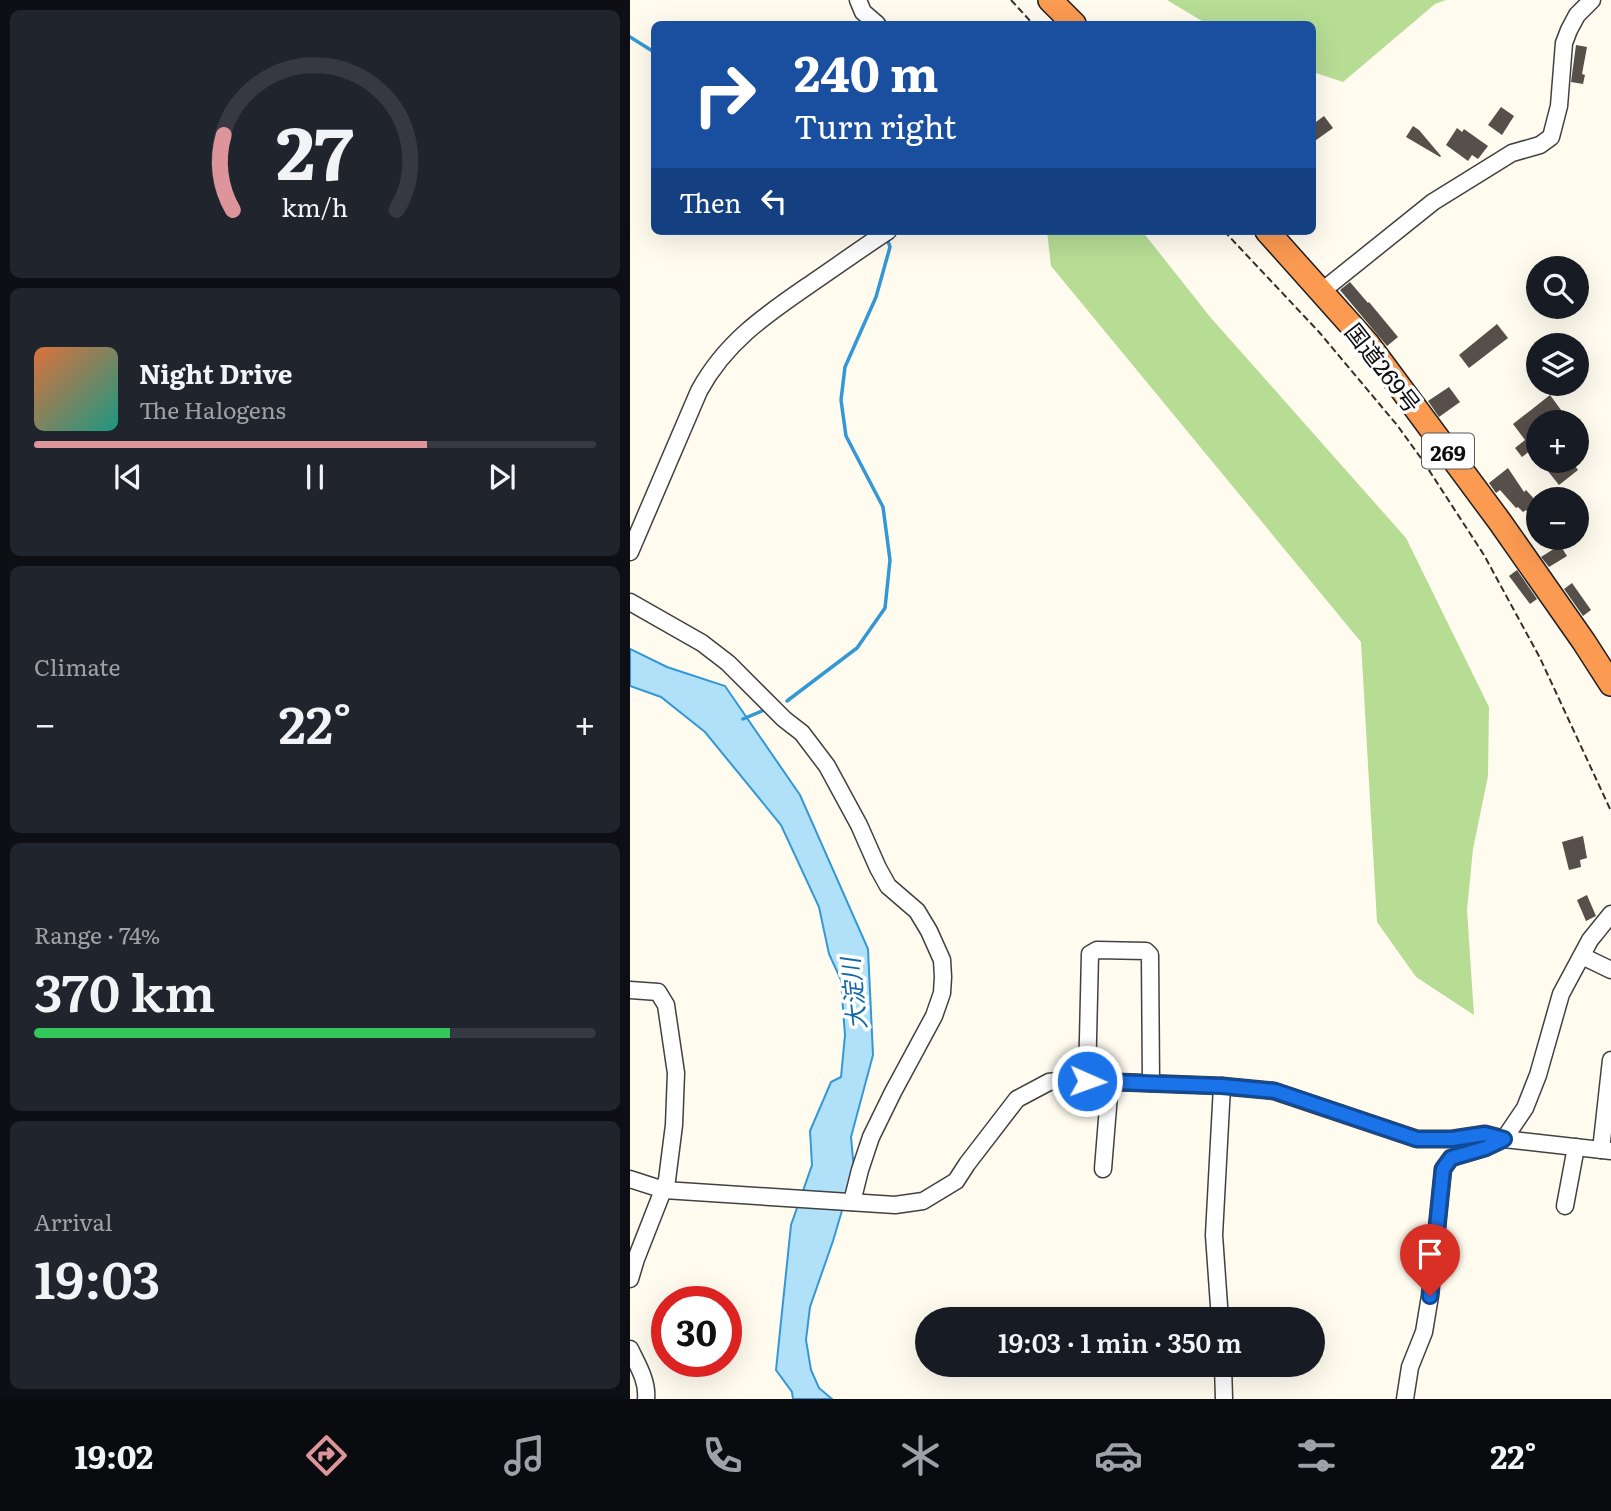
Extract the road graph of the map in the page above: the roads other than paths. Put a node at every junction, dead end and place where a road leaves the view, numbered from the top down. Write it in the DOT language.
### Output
graph roads {
  1 [pos="858,0"];
  2 [pos="1050,0"];
  3 [pos="1592,0"];
  4 [pos="874,21"];
  5 [pos="1070,21"];
  6 [pos="882,235"];
  7 [pos="1271,235"];
  8 [pos="1322,291"];
  9 [pos="630,552"];
  10 [pos="630,602"];
  11 [pos="1611,684"];
  12 [pos="1611,914"];
  13 [pos="1581,956"];
  14 [pos="1611,970"];
  15 [pos="630,989"];
  16 [pos="1611,1060"];
  17 [pos="1087,1081"];
  18 [pos="1110,1082"];
  19 [pos="1151,1083"];
  20 [pos="1222,1086"];
  21 [pos="1504,1139"];
  22 [pos="1576,1147"];
  23 [pos="1606,1150"];
  24 [pos="1103,1169"];
  25 [pos="630,1179"];
  26 [pos="664,1190"];
  27 [pos="852,1202"];
  28 [pos="1565,1206"];
  29 [pos="630,1279"];
  30 [pos="1219,1307"];
  31 [pos="630,1349"];
  32 [pos="1223,1377"];
  33 [pos="646,1399"];
  34 [pos="1224,1399"];
  35 [pos="1405,1399"];
  1 -- 4 [label="street"];
  2 -- 5 [label="highway"];
  3 -- 8 [label="street"];
  6 -- 9 [label="street"];
  7 -- 8 [label="highway, 国道269号 / 269"];
  8 -- 11 [label="highway, 国道269号 / 269"];
  10 -- 27 [label="street"];
  12 -- 13 [label="street"];
  13 -- 14 [label="street"];
  13 -- 21 [label="street"];
  15 -- 26 [label="street"];
  16 -- 23 [label="street"];
  17 -- 18 [label="street"];
  17 -- 19 [label="street"];
  17 -- 27 [label="street"];
  18 -- 19 [label="street"];
  18 -- 24 [label="street"];
  19 -- 20 [label="street"];
  20 -- 21 [label="street"];
  20 -- 30 [label="street"];
  21 -- 22 [label="street"];
  21 -- 35 [label="street"];
  22 -- 23 [label="street"];
  22 -- 28 [label="street"];
  25 -- 26 [label="street"];
  26 -- 27 [label="street"];
  26 -- 29 [label="street"];
  31 -- 33 [label="street"];
  32 -- 34 [label="street"];
}
